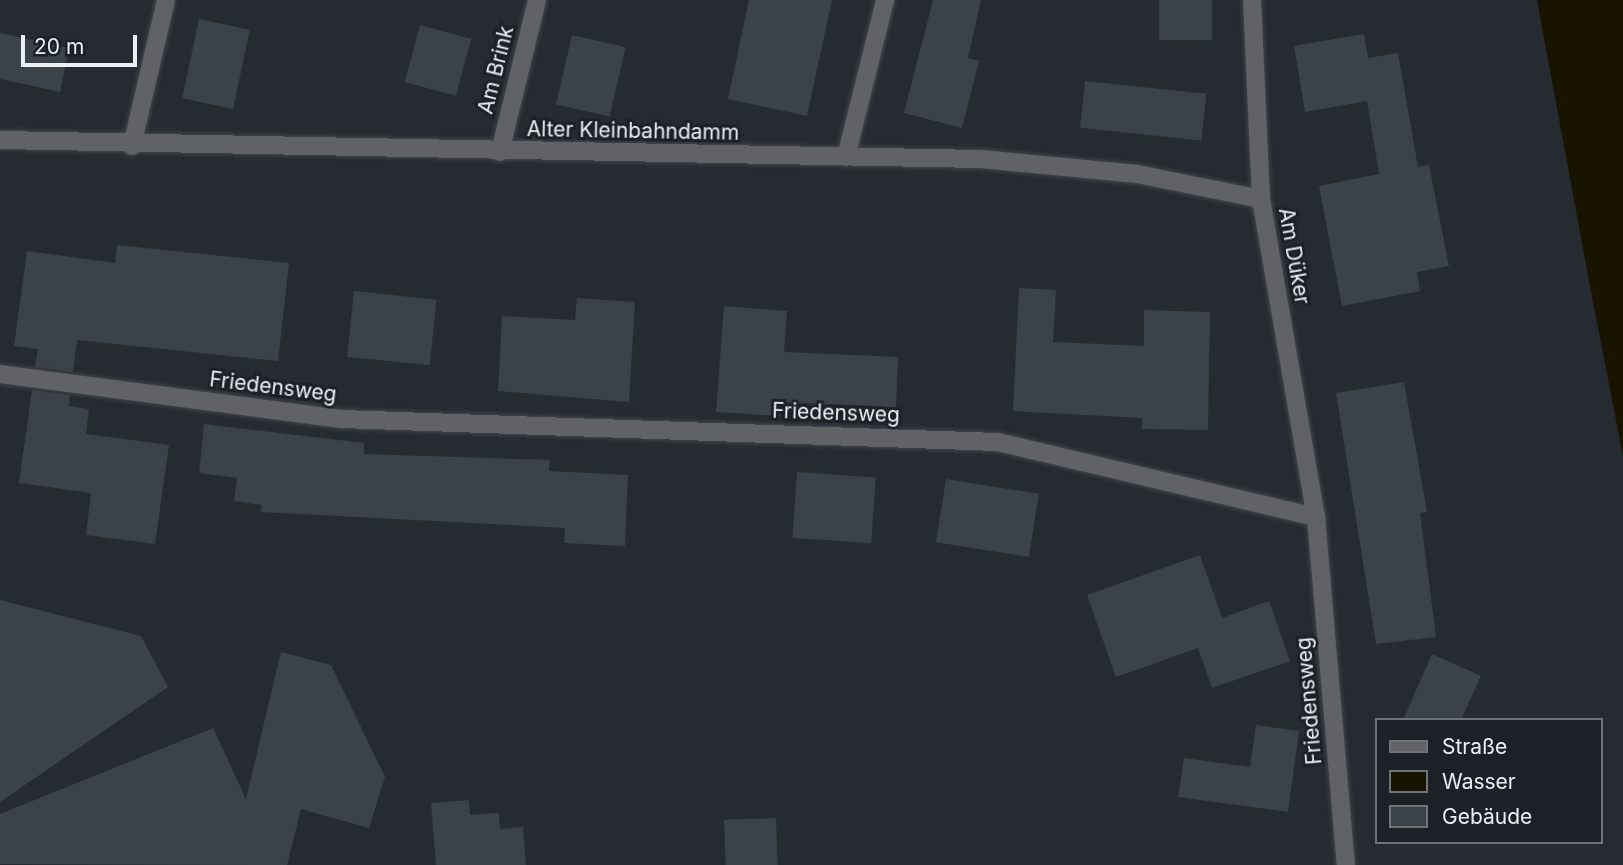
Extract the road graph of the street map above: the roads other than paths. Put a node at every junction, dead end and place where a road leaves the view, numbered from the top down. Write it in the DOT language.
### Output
graph roads {
  1 [pos="166,0"];
  2 [pos="537,0"];
  3 [pos="884,0"];
  4 [pos="1252,0"];
  5 [pos="0,140"];
  6 [pos="132,146"];
  7 [pos="500,152"];
  8 [pos="846,158"];
  9 [pos="1261,199"];
  10 [pos="0,374"];
  11 [pos="1316,517"];
  12 [pos="1346,865"];
  1 -- 6 [label="street"];
  2 -- 7 [label="street, Am Brink"];
  3 -- 8 [label="street"];
  4 -- 9 [label="street, Am Düker"];
  5 -- 6 [label="street, Alter Kleinbahndamm"];
  6 -- 7 [label="street, Alter Kleinbahndamm"];
  7 -- 8 [label="street, Alter Kleinbahndamm"];
  8 -- 9 [label="street, Alter Kleinbahndamm"];
  9 -- 11 [label="street, Am Düker"];
  10 -- 11 [label="street, Friedensweg"];
  11 -- 12 [label="street, Friedensweg"];
}
